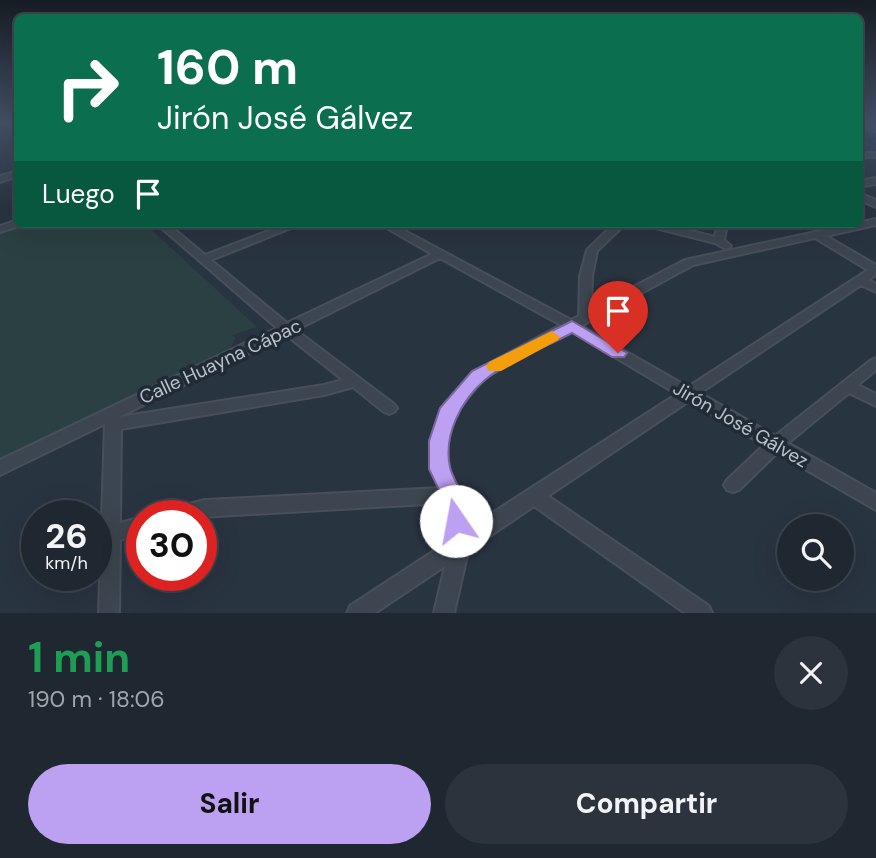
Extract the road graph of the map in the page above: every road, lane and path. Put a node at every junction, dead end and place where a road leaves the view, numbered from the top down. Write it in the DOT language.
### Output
graph roads {
  1 [pos="0,171"];
  2 [pos="9,176"];
  3 [pos="167,228"];
  4 [pos="285,228"];
  5 [pos="392,228"];
  6 [pos="616,228"];
  7 [pos="668,228"];
  8 [pos="721,228"];
  9 [pos="844,228"];
  10 [pos="817,235"];
  11 [pos="719,241"];
  12 [pos="734,252"];
  13 [pos="440,254"];
  14 [pos="206,258"];
  15 [pos="876,270"];
  16 [pos="860,281"];
  17 [pos="876,288"];
  18 [pos="579,321"];
  19 [pos="288,330"];
  20 [pos="876,363"];
  21 [pos="354,382"];
  22 [pos="848,386"];
  23 [pos="688,394"];
  24 [pos="876,401"];
  25 [pos="388,408"];
  26 [pos="113,418"];
  27 [pos="776,444"];
  28 [pos="0,468"];
  29 [pos="733,485"];
  30 [pos="453,495"];
  31 [pos="534,496"];
  32 [pos="876,502"];
  33 [pos="217,507"];
  34 [pos="126,530"];
  35 [pos="112,534"];
  36 [pos="459,547"];
  37 [pos="110,591"];
  38 [pos="109,613"];
  39 [pos="357,613"];
  40 [pos="444,613"];
  41 [pos="702,613"];
  1 -- 2 [label="street"];
  3 -- 14 [label="street"];
  4 -- 14 [label="street"];
  5 -- 13 [label="street, Jirón José Gálvez"];
  6 -- 18 [label="street"];
  7 -- 11 [label="street"];
  8 -- 11 [label="street"];
  9 -- 10 [label="street"];
  10 -- 12 [label="street"];
  10 -- 15 [label="street"];
  11 -- 12 [label="street"];
  12 -- 18 [label="street"];
  13 -- 18 [label="street, Jirón José Gálvez"];
  13 -- 19 [label="street, Calle Huayna Cápac"];
  14 -- 19 [label="street"];
  15 -- 16 [label="street"];
  16 -- 17 [label="street"];
  16 -- 23 [label="street"];
  18 -- 23 [label="street, Jirón José Gálvez"];
  18 -- 30 [label="street"];
  19 -- 21 [label="street"];
  19 -- 26 [label="street, Calle Huayna Cápac"];
  20 -- 22 [label="street"];
  21 -- 25 [label="street"];
  21 -- 26 [label="street"];
  22 -- 24 [label="street"];
  22 -- 27 [label="street"];
  23 -- 27 [label="street, Jirón José Gálvez"];
  23 -- 31 [label="street"];
  26 -- 28 [label="street, Calle Huayna Cápac"];
  26 -- 35 [label="street"];
  27 -- 29 [label="street"];
  27 -- 32 [label="street, Jirón José Gálvez"];
  30 -- 33 [label="street"];
  30 -- 36 [label="street"];
  31 -- 36 [label="street"];
  31 -- 41 [label="street"];
  34 -- 35 [label="street"];
  36 -- 39 [label="street"];
  36 -- 40 [label="street"];
  37 -- 38 [label="street"];
}
